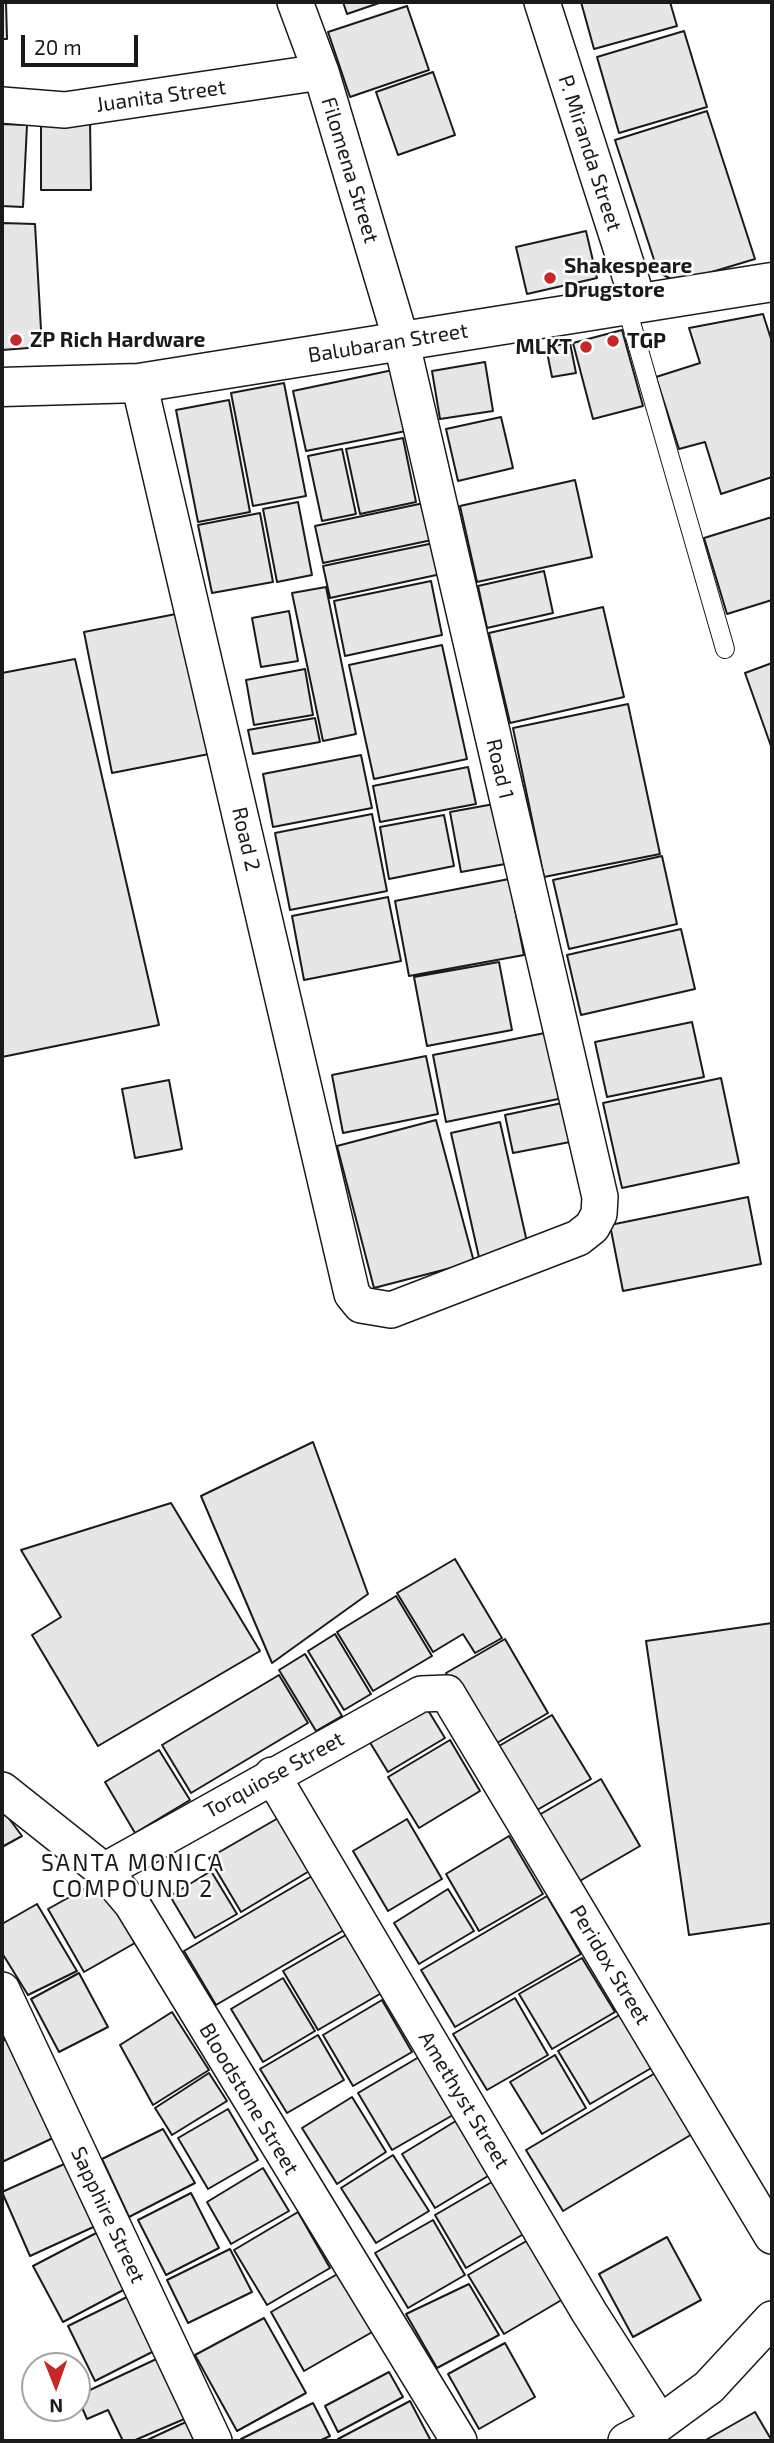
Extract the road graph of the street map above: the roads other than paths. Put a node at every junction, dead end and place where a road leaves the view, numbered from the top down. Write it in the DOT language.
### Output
graph roads {
  1 [pos="295,2"];
  2 [pos="542,2"];
  3 [pos="321,72"];
  4 [pos="2,105"];
  5 [pos="772,282"];
  6 [pos="632,304"];
  7 [pos="401,341"];
  8 [pos="139,383"];
  9 [pos="2,387"];
  10 [pos="725,649"];
  11 [pos="352,1294"];
  12 [pos="447,1693"];
  13 [pos="272,1775"];
  14 [pos="2,1790"];
  15 [pos="104,1871"];
  16 [pos="2,1990"];
  17 [pos="772,2236"];
  18 [pos="772,2319"];
  19 [pos="660,2423"];
  20 [pos="214,2441"];
  21 [pos="459,2441"];
  22 [pos="626,2441"];
  1 -- 3 [label="street, Filomena Street"];
  2 -- 6 [label="street, P. Miranda Street"];
  3 -- 4 [label="street, Juanita Street"];
  3 -- 7 [label="street, Filomena Street"];
  5 -- 6 [label="street, Balubaran Street"];
  6 -- 7 [label="street, Balubaran Street"];
  6 -- 10 [label="lane"];
  7 -- 8 [label="street, Balubaran Street"];
  7 -- 11 [label="street, Road 1"];
  8 -- 9 [label="street, Balubaran Street"];
  8 -- 11 [label="street, Road 2"];
  12 -- 13 [label="street, Torquiose Street"];
  12 -- 17 [label="street, Peridox Street"];
  13 -- 15 [label="street, Torquiose Street"];
  13 -- 19 [label="street, Amethyst Street"];
  14 -- 15 [label="street, Bloodstone Street"];
  15 -- 21 [label="street, Bloodstone Street"];
  16 -- 20 [label="street, Sapphire Street"];
  18 -- 19 [label="street"];
  19 -- 22 [label="street"];
}
